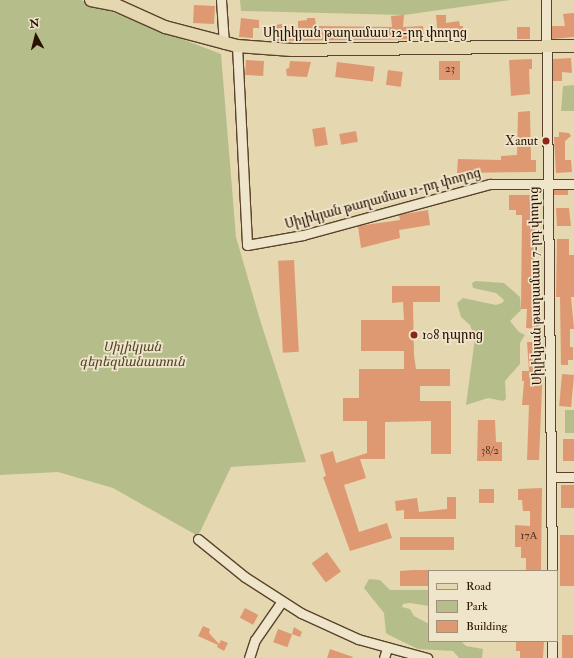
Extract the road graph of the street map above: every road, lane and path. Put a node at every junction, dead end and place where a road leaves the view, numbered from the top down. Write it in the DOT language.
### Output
graph roads {
  1 [pos="92,0"];
  2 [pos="221,0"];
  3 [pos="546,0"];
  4 [pos="224,44"];
  5 [pos="237,46"];
  6 [pos="546,46"];
  7 [pos="574,46"];
  8 [pos="547,184"];
  9 [pos="574,184"];
  10 [pos="552,477"];
  11 [pos="574,477"];
  12 [pos="198,539"];
  13 [pos="552,570"];
  14 [pos="282,602"];
  15 [pos="552,642"];
  16 [pos="387,648"];
  17 [pos="249,658"];
  18 [pos="384,658"];
  19 [pos="427,658"];
  20 [pos="552,658"];
  1 -- 4 [label="main road, Սիլիկյան թաղամաս 12-րդ փողոց"];
  2 -- 4 [label="street"];
  3 -- 6 [label="street, Սիլիկյան թաղամաս 7-րդ փողոց"];
  4 -- 5 [label="main road, Սիլիկյան թաղամաս 12-րդ փողոց"];
  5 -- 6 [label="main road, Սիլիկյան թաղամաս 12-րդ փողոց"];
  5 -- 8 [label="street, Սիլիկյան թաղամաս 11-րդ փողոց"];
  6 -- 7 [label="main road, Սիլիկյան թաղամաս 12-րդ փողոց"];
  6 -- 8 [label="street, Սիլիկյան թաղամաս 7-րդ փողոց"];
  8 -- 9 [label="street, Սիլիկյան թաղամաս 11-րդ փողոց"];
  8 -- 10 [label="street, Սիլիկյան թաղամաս 7-րդ փողոց"];
  10 -- 11 [label="street"];
  10 -- 13 [label="street, Սիլիկյան թաղամաս 7-րդ փողոց"];
  12 -- 14 [label="street"];
  14 -- 16 [label="street"];
  14 -- 17 [label="street"];
  15 -- 20 [label="street"];
  16 -- 18 [label="street"];
  16 -- 19 [label="street"];
}
